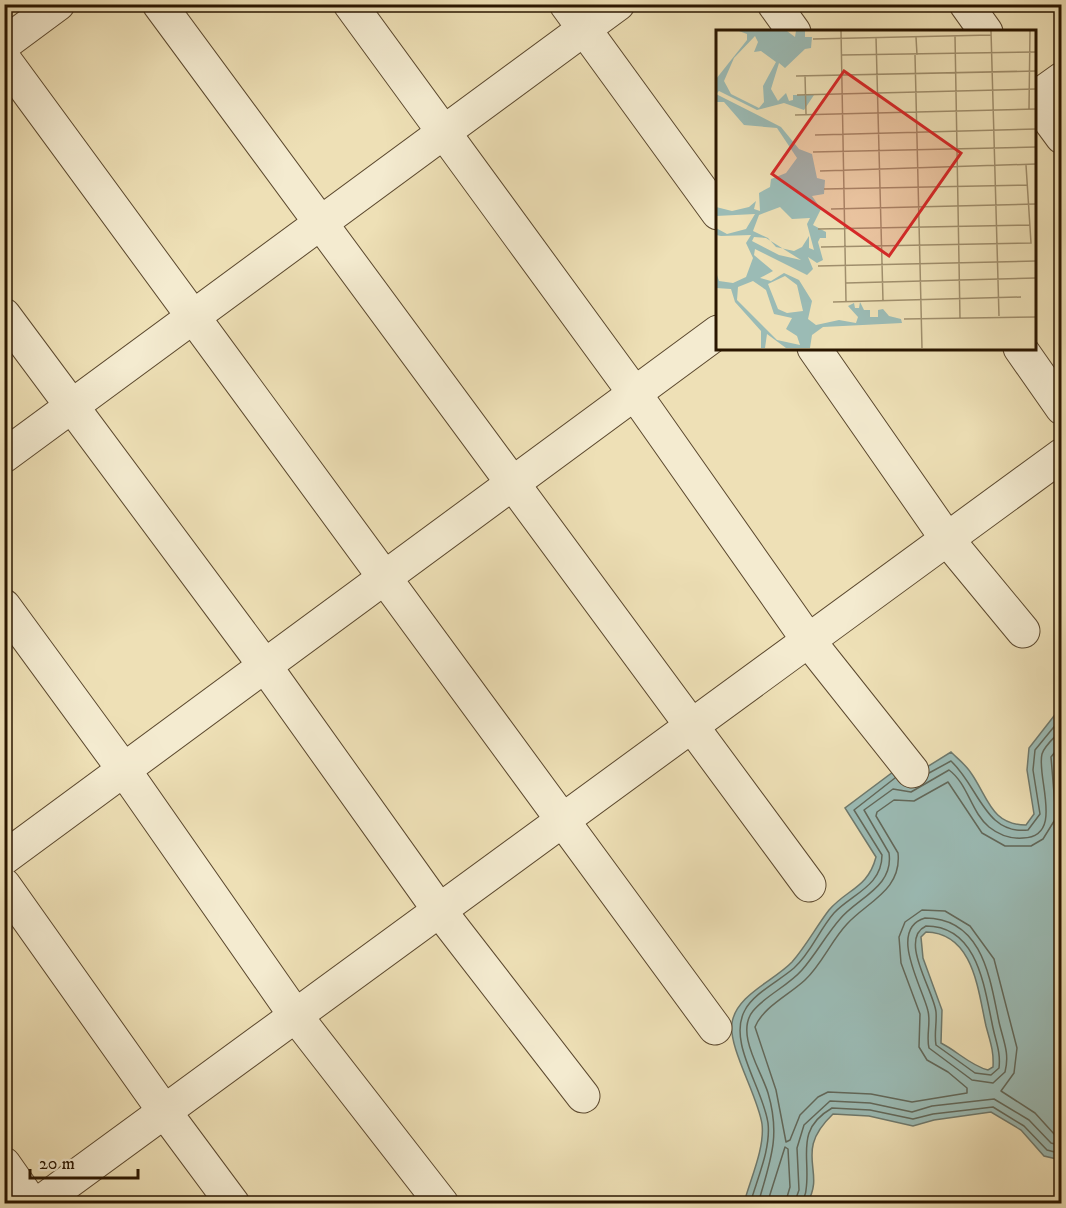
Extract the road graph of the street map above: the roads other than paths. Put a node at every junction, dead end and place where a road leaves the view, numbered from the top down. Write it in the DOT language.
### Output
graph roads {
  1 [pos="58,4"];
  2 [pos="159,4"];
  3 [pos="350,4"];
  4 [pos="618,4"];
  5 [pos="774,4"];
  6 [pos="966,4"];
  7 [pos="575,17"];
  8 [pos="793,30"];
  9 [pos="985,30"];
  10 [pos="4,44"];
  11 [pos="4,59"];
  12 [pos="1062,79"];
  13 [pos="1036,98"];
  14 [pos="1036,100"];
  15 [pos="444,133"];
  16 [pos="1062,137"];
  17 [pos="716,210"];
  18 [pos="321,223"];
  19 [pos="4,315"];
  20 [pos="194,317"];
  21 [pos="716,333"];
  22 [pos="815,350"];
  23 [pos="1021,350"];
  24 [pos="635,393"];
  25 [pos="72,406"];
  26 [pos="1062,408"];
  27 [pos="1062,455"];
  28 [pos="4,456"];
  29 [pos="512,484"];
  30 [pos="947,539"];
  31 [pos="385,578"];
  32 [pos="4,606"];
  33 [pos="1023,631"];
  34 [pos="808,640"];
  35 [pos="265,666"];
  36 [pos="691,725"];
  37 [pos="124,770"];
  38 [pos="912,771"];
  39 [pos="562,820"];
  40 [pos="4,858"];
  41 [pos="4,885"];
  42 [pos="809,885"];
  43 [pos="439,910"];
  44 [pos="295,1015"];
  45 [pos="715,1028"];
  46 [pos="583,1096"];
  47 [pos="164,1111"];
  48 [pos="4,1164"];
  49 [pos="32,1203"];
  50 [pos="38,1203"];
  51 [pos="233,1203"];
  52 [pos="442,1203"];
  1 -- 10 [label="street"];
  2 -- 18 [label="street"];
  3 -- 15 [label="street"];
  4 -- 7 [label="street"];
  5 -- 8 [label="street"];
  6 -- 9 [label="street"];
  7 -- 15 [label="street"];
  7 -- 17 [label="street"];
  11 -- 20 [label="street"];
  12 -- 13 [label="street"];
  14 -- 16 [label="street"];
  15 -- 18 [label="street"];
  15 -- 24 [label="street"];
  18 -- 20 [label="street"];
  18 -- 29 [label="street"];
  19 -- 25 [label="street"];
  20 -- 25 [label="street"];
  20 -- 31 [label="street"];
  21 -- 24 [label="street"];
  22 -- 30 [label="street"];
  23 -- 26 [label="street"];
  24 -- 29 [label="street"];
  24 -- 34 [label="street"];
  25 -- 28 [label="street"];
  25 -- 35 [label="street"];
  27 -- 30 [label="street"];
  29 -- 31 [label="street"];
  29 -- 36 [label="street"];
  30 -- 33 [label="street"];
  30 -- 34 [label="street"];
  31 -- 35 [label="street"];
  31 -- 39 [label="street"];
  32 -- 37 [label="street"];
  34 -- 36 [label="street"];
  34 -- 38 [label="street"];
  35 -- 37 [label="street"];
  35 -- 43 [label="street"];
  36 -- 39 [label="street"];
  36 -- 42 [label="street"];
  37 -- 40 [label="street"];
  37 -- 44 [label="street"];
  39 -- 43 [label="street"];
  39 -- 45 [label="street"];
  41 -- 47 [label="street"];
  43 -- 44 [label="street"];
  43 -- 46 [label="street"];
  44 -- 47 [label="street"];
  44 -- 52 [label="street"];
  47 -- 50 [label="street"];
  47 -- 51 [label="street"];
  48 -- 49 [label="street"];
}
